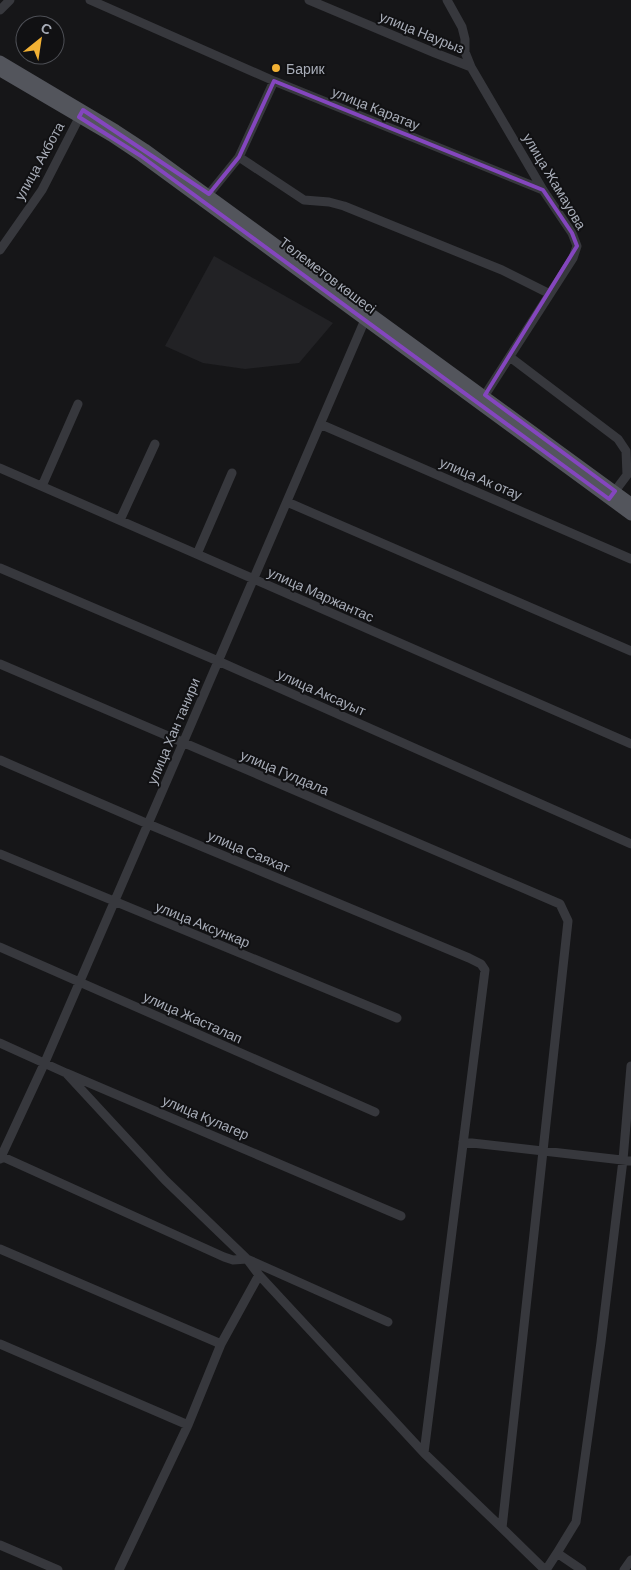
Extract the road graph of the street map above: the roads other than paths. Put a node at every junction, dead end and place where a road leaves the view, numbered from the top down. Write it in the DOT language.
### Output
graph roads {
  1 [pos="10,0"];
  2 [pos="90,0"];
  3 [pos="308,0"];
  4 [pos="447,0"];
  5 [pos="0,10"];
  6 [pos="0,61"];
  7 [pos="471,67"];
  8 [pos="0,71"];
  9 [pos="274,81"];
  10 [pos="81,114"];
  11 [pos="239,157"];
  12 [pos="543,190"];
  13 [pos="209,194"];
  14 [pos="0,250"];
  15 [pos="550,294"];
  16 [pos="366,316"];
  17 [pos="510,358"];
  18 [pos="485,395"];
  19 [pos="78,404"];
  20 [pos="320,424"];
  21 [pos="155,444"];
  22 [pos="0,468"];
  23 [pos="629,472"];
  24 [pos="232,473"];
  25 [pos="42,486"];
  26 [pos="612,495"];
  27 [pos="287,502"];
  28 [pos="631,503"];
  29 [pos="631,515"];
  30 [pos="120,520"];
  31 [pos="197,554"];
  32 [pos="631,558"];
  33 [pos="0,568"];
  34 [pos="253,580"];
  35 [pos="631,651"];
  36 [pos="218,662"];
  37 [pos="0,664"];
  38 [pos="183,743"];
  39 [pos="631,744"];
  40 [pos="0,760"];
  41 [pos="148,824"];
  42 [pos="631,844"];
  43 [pos="0,854"];
  44 [pos="113,902"];
  45 [pos="0,947"];
  46 [pos="79,981"];
  47 [pos="397,1018"];
  48 [pos="0,1043"];
  49 [pos="45,1062"];
  50 [pos="631,1066"];
  51 [pos="66,1073"];
  52 [pos="375,1112"];
  53 [pos="4,1138"];
  54 [pos="463,1142"];
  55 [pos="543,1151"];
  56 [pos="1,1157"];
  57 [pos="627,1160"];
  58 [pos="402,1216"];
  59 [pos="0,1250"];
  60 [pos="247,1259"];
  61 [pos="258,1275"];
  62 [pos="388,1322"];
  63 [pos="0,1344"];
  64 [pos="221,1344"];
  65 [pos="188,1424"];
  66 [pos="424,1453"];
  67 [pos="502,1528"];
  68 [pos="0,1545"];
  69 [pos="557,1553"];
  70 [pos="631,1560"];
  71 [pos="58,1570"];
  72 [pos="119,1570"];
  73 [pos="546,1570"];
  74 [pos="582,1570"];
  75 [pos="624,1570"];
  1 -- 5 [label="street"];
  2 -- 9 [label="street, улица Каратау"];
  3 -- 7 [label="street, улица Наурыз"];
  4 -- 7 [label="street, улица Жамауова"];
  6 -- 10 [label="main road, Төлеметов көшесі"];
  7 -- 12 [label="street, улица Жамауова"];
  8 -- 10 [label="main road, Төлеметов көшесі"];
  9 -- 11 [label="street"];
  9 -- 12 [label="street, улица Каратау"];
  10 -- 13 [label="main road, Төлеметов көшесі"];
  10 -- 14 [label="street, улица Акбота"];
  10 -- 16 [label="main road, Төлеметов көшесі"];
  11 -- 13 [label="street"];
  11 -- 15 [label="street"];
  12 -- 15 [label="street, улица Жамауова"];
  13 -- 16 [label="main road, Төлеметов көшесі"];
  15 -- 17 [label="street, улица Жамауова"];
  16 -- 18 [label="main road, Төлеметов көшесі"];
  16 -- 20 [label="street, улица Хан танири"];
  16 -- 26 [label="main road, Төлеметов көшесі"];
  17 -- 18 [label="street, улица Жамауова"];
  17 -- 23 [label="street"];
  18 -- 26 [label="main road, Төлеметов көшесі"];
  19 -- 25 [label="street"];
  20 -- 27 [label="street, улица Хан танири"];
  20 -- 32 [label="street, улица Ак отау"];
  21 -- 30 [label="street"];
  22 -- 25 [label="street, улица Маржантас"];
  23 -- 26 [label="street"];
  24 -- 31 [label="street"];
  25 -- 30 [label="street, улица Маржантас"];
  26 -- 28 [label="main road, Төлеметов көшесі"];
  26 -- 29 [label="main road, Төлеметов көшесі"];
  27 -- 34 [label="street, улица Хан танири"];
  27 -- 35 [label="street"];
  30 -- 31 [label="street, улица Маржантас"];
  31 -- 34 [label="street, улица Маржантас"];
  33 -- 36 [label="street, улица Аксауыт"];
  34 -- 36 [label="street, улица Хан танири"];
  34 -- 39 [label="street, улица Маржантас"];
  36 -- 38 [label="street, улица Хан танири"];
  36 -- 42 [label="street, улица Аксауыт"];
  37 -- 38 [label="street, улица Гулдала"];
  38 -- 41 [label="street, улица Хан танири"];
  38 -- 55 [label="street, улица Гулдала"];
  40 -- 41 [label="street, улица Саяхат"];
  41 -- 44 [label="street, улица Хан танири"];
  41 -- 54 [label="street, улица Саяхат"];
  43 -- 44 [label="street, улица Аксункар"];
  44 -- 46 [label="street, улица Хан танири"];
  44 -- 47 [label="street, улица Аксункар"];
  45 -- 46 [label="street, улица Жасталап"];
  46 -- 49 [label="street, улица Хан танири"];
  46 -- 52 [label="street, улица Жасталап"];
  48 -- 49 [label="street, улица Кулагер"];
  49 -- 51 [label="street, улица Кулагер"];
  49 -- 53 [label="street, улица Хан танири"];
  50 -- 57 [label="street"];
  51 -- 58 [label="street, улица Кулагер"];
  51 -- 60 [label="street"];
  53 -- 56 [label="street, улица Хан танири"];
  54 -- 55 [label="street"];
  54 -- 66 [label="street"];
  55 -- 57 [label="street"];
  55 -- 67 [label="street"];
  56 -- 60 [label="street"];
  57 -- 69 [label="street"];
  59 -- 64 [label="street"];
  60 -- 61 [label="street"];
  60 -- 62 [label="street"];
  61 -- 64 [label="street"];
  61 -- 66 [label="street"];
  63 -- 65 [label="street"];
  64 -- 65 [label="street"];
  65 -- 72 [label="street"];
  66 -- 67 [label="street"];
  67 -- 73 [label="street"];
  68 -- 71 [label="street"];
  69 -- 73 [label="street"];
  69 -- 74 [label="street"];
  70 -- 75 [label="street"];
}
